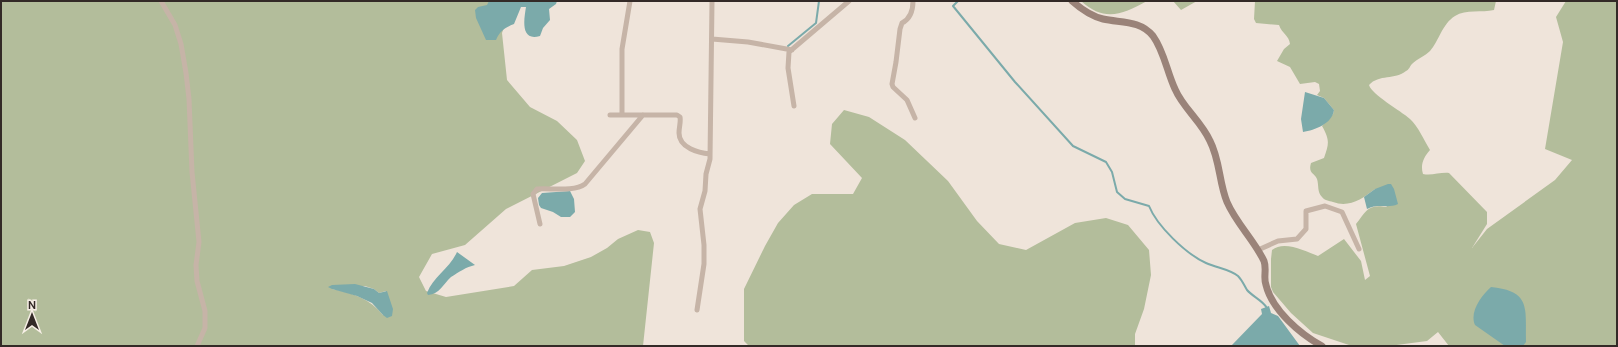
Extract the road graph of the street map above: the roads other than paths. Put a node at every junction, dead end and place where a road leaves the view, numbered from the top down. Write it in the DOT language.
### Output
graph roads {
  1 [pos="161,1"];
  2 [pos="630,1"];
  3 [pos="712,1"];
  4 [pos="849,1"];
  5 [pos="913,1"];
  6 [pos="1072,1"];
  7 [pos="712,38"];
  8 [pos="792,50"];
  9 [pos="794,106"];
  10 [pos="610,115"];
  11 [pos="622,115"];
  12 [pos="642,115"];
  13 [pos="915,118"];
  14 [pos="710,154"];
  15 [pos="540,224"];
  16 [pos="1359,249"];
  17 [pos="1258,250"];
  18 [pos="697,310"];
  19 [pos="197,346"];
  20 [pos="1322,346"];
  1 -- 19 [label="street"];
  2 -- 11 [label="street"];
  3 -- 7 [label="street"];
  4 -- 8 [label="street"];
  5 -- 13 [label="street"];
  6 -- 17 [label="main road"];
  7 -- 8 [label="street"];
  7 -- 14 [label="street"];
  8 -- 9 [label="street"];
  10 -- 11 [label="street"];
  11 -- 12 [label="street"];
  12 -- 14 [label="street"];
  12 -- 15 [label="street"];
  14 -- 18 [label="street"];
  16 -- 17 [label="street"];
  17 -- 20 [label="main road"];
}
